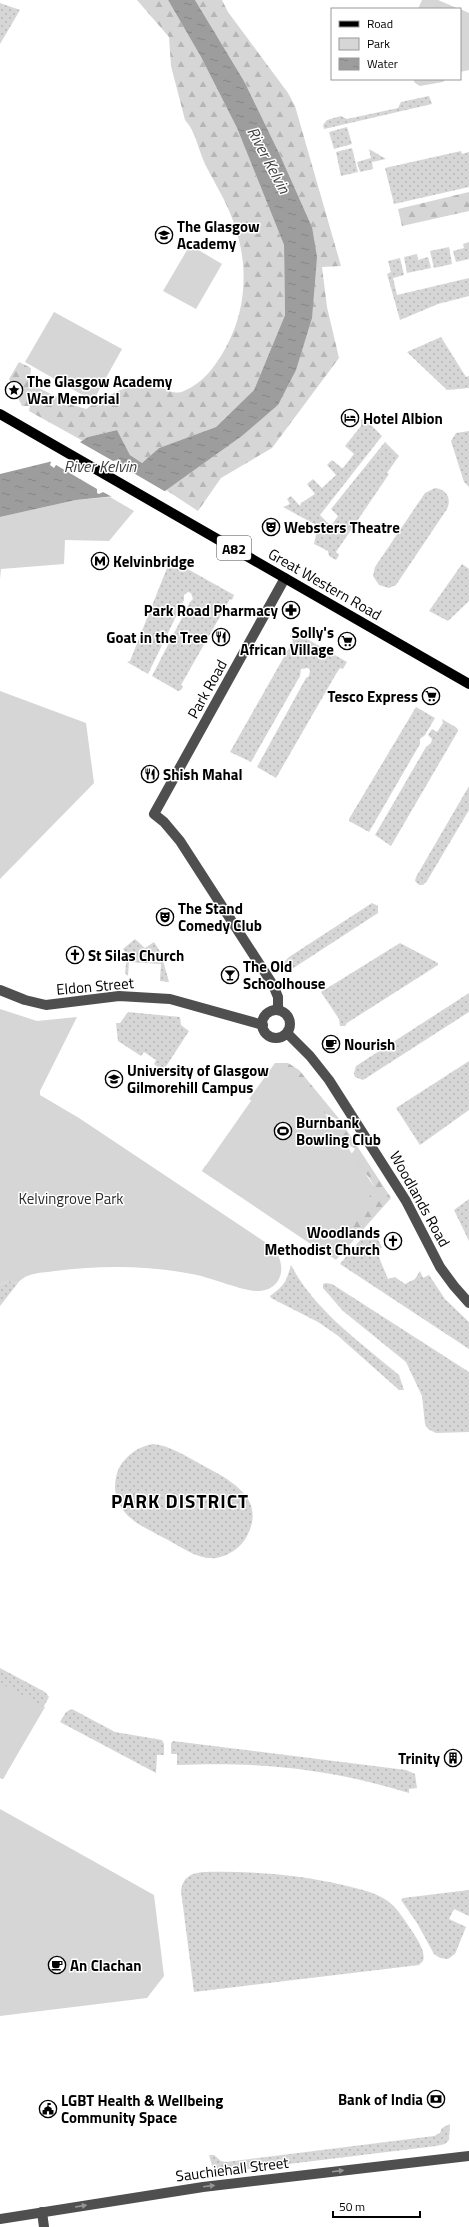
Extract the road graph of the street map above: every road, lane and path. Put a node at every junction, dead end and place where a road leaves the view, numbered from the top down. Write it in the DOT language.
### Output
graph roads {
  1 [pos="0,414"];
  2 [pos="285,578"];
  3 [pos="469,684"];
  4 [pos="0,990"];
  5 [pos="278,1010"];
  6 [pos="263,1024"];
  7 [pos="287,1033"];
  8 [pos="469,1303"];
  9 [pos="469,2156"];
  10 [pos="42,2212"];
  11 [pos="0,2219"];
  12 [pos="44,2227"];
  1 -- 2 [label="main road, Great Western Road / A82"];
  2 -- 3 [label="main road, Great Western Road / A82"];
  2 -- 5 [label="street, Park Road"];
  4 -- 6 [label="street, Eldon Street"];
  5 -- 6 [label="street"];
  5 -- 7 [label="street"];
  6 -- 7 [label="street"];
  7 -- 8 [label="street, Woodlands Road"];
  10 -- 9 [label="street, Sauchiehall Street, one-way"];
  10 -- 11 [label="street, Sauchiehall Street"];
  10 -- 12 [label="street"];
}
